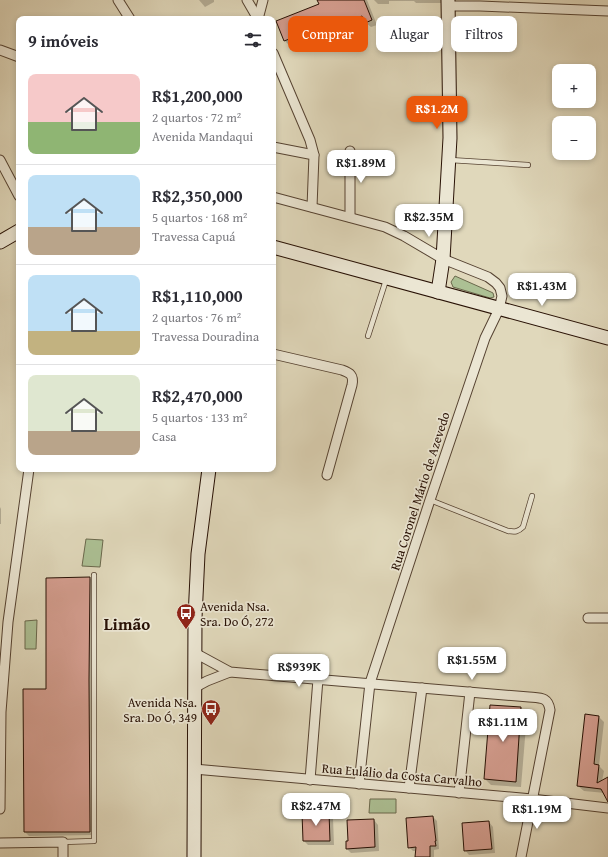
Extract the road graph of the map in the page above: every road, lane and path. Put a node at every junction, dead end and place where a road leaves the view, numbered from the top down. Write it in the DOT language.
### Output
graph roads {
  1 [pos="247,0"];
  2 [pos="263,0"];
  3 [pos="120,1"];
  4 [pos="448,3"];
  5 [pos="608,11"];
  6 [pos="128,16"];
  7 [pos="256,16"];
  8 [pos="259,16"];
  9 [pos="0,50"];
  10 [pos="16,56"];
  11 [pos="276,60"];
  12 [pos="276,147"];
  13 [pos="350,150"];
  14 [pos="314,155"];
  15 [pos="0,160"];
  16 [pos="448,160"];
  17 [pos="528,166"];
  18 [pos="16,190"];
  19 [pos="276,198"];
  20 [pos="312,207"];
  21 [pos="350,217"];
  22 [pos="16,232"];
  23 [pos="0,242"];
  24 [pos="276,248"];
  25 [pos="443,260"];
  26 [pos="387,278"];
  27 [pos="438,292"];
  28 [pos="499,309"];
  29 [pos="368,336"];
  30 [pos="608,338"];
  31 [pos="276,355"];
  32 [pos="29,472"];
  33 [pos="209,472"];
  34 [pos="327,475"];
  35 [pos="532,496"];
  36 [pos="430,500"];
  37 [pos="94,575"];
  38 [pos="588,618"];
  39 [pos="608,618"];
  40 [pos="194,653"];
  41 [pos="230,672"];
  42 [pos="318,679"];
  43 [pos="370,684"];
  44 [pos="194,688"];
  45 [pos="422,688"];
  46 [pos="470,692"];
  47 [pos="0,712"];
  48 [pos="194,769"];
  49 [pos="310,780"];
  50 [pos="359,784"];
  51 [pos="409,788"];
  52 [pos="459,794"];
  53 [pos="532,799"];
  54 [pos="608,808"];
  55 [pos="0,809"];
  56 [pos="63,842"];
  57 [pos="0,843"];
  58 [pos="64,857"];
  59 [pos="194,857"];
  60 [pos="521,857"];
  1 -- 7 [label="street"];
  2 -- 8 [label="street"];
  3 -- 6 [label="street"];
  4 -- 5 [label="street"];
  4 -- 16 [label="main road"];
  9 -- 10 [label="street"];
  11 -- 14 [label="street"];
  12 -- 14 [label="street"];
  13 -- 21 [label="street"];
  14 -- 20 [label="street"];
  15 -- 18 [label="street"];
  16 -- 17 [label="lane"];
  16 -- 25 [label="main road"];
  19 -- 20 [label="street"];
  20 -- 21 [label="street"];
  21 -- 25 [label="street"];
  22 -- 23 [label="main road"];
  24 -- 26 [label="main road"];
  25 -- 27 [label="main road"];
  25 -- 28 [label="street"];
  26 -- 27 [label="main road"];
  26 -- 29 [label="lane"];
  27 -- 28 [label="main road"];
  28 -- 30 [label="main road"];
  28 -- 36 [label="street, Rua Coronel Mário de Azevedo"];
  31 -- 34 [label="street"];
  32 -- 47 [label="street"];
  33 -- 40 [label="main road"];
  35 -- 36 [label="lane"];
  36 -- 43 [label="street, Rua Coronel Mário de Azevedo"];
  37 -- 56 [label="lane"];
  38 -- 39 [label="street"];
  40 -- 41 [label="street"];
  40 -- 44 [label="main road"];
  41 -- 42 [label="street"];
  41 -- 44 [label="street"];
  42 -- 43 [label="street"];
  42 -- 49 [label="street"];
  43 -- 45 [label="street"];
  43 -- 50 [label="street, Rua Coronel Mário de Azevedo"];
  44 -- 48 [label="main road"];
  45 -- 46 [label="street"];
  45 -- 51 [label="street"];
  46 -- 52 [label="street"];
  46 -- 53 [label="street"];
  47 -- 55 [label="street"];
  48 -- 49 [label="street, Rua Eulálio da Costa Carvalho"];
  48 -- 59 [label="main road"];
  49 -- 50 [label="street, Rua Eulálio da Costa Carvalho"];
  50 -- 51 [label="street, Rua Eulálio da Costa Carvalho"];
  51 -- 52 [label="street, Rua Eulálio da Costa Carvalho"];
  52 -- 53 [label="street, Rua Eulálio da Costa Carvalho"];
  53 -- 54 [label="street, Rua Eulálio da Costa Carvalho"];
  53 -- 60 [label="street"];
  56 -- 57 [label="street"];
  56 -- 58 [label="street"];
}
